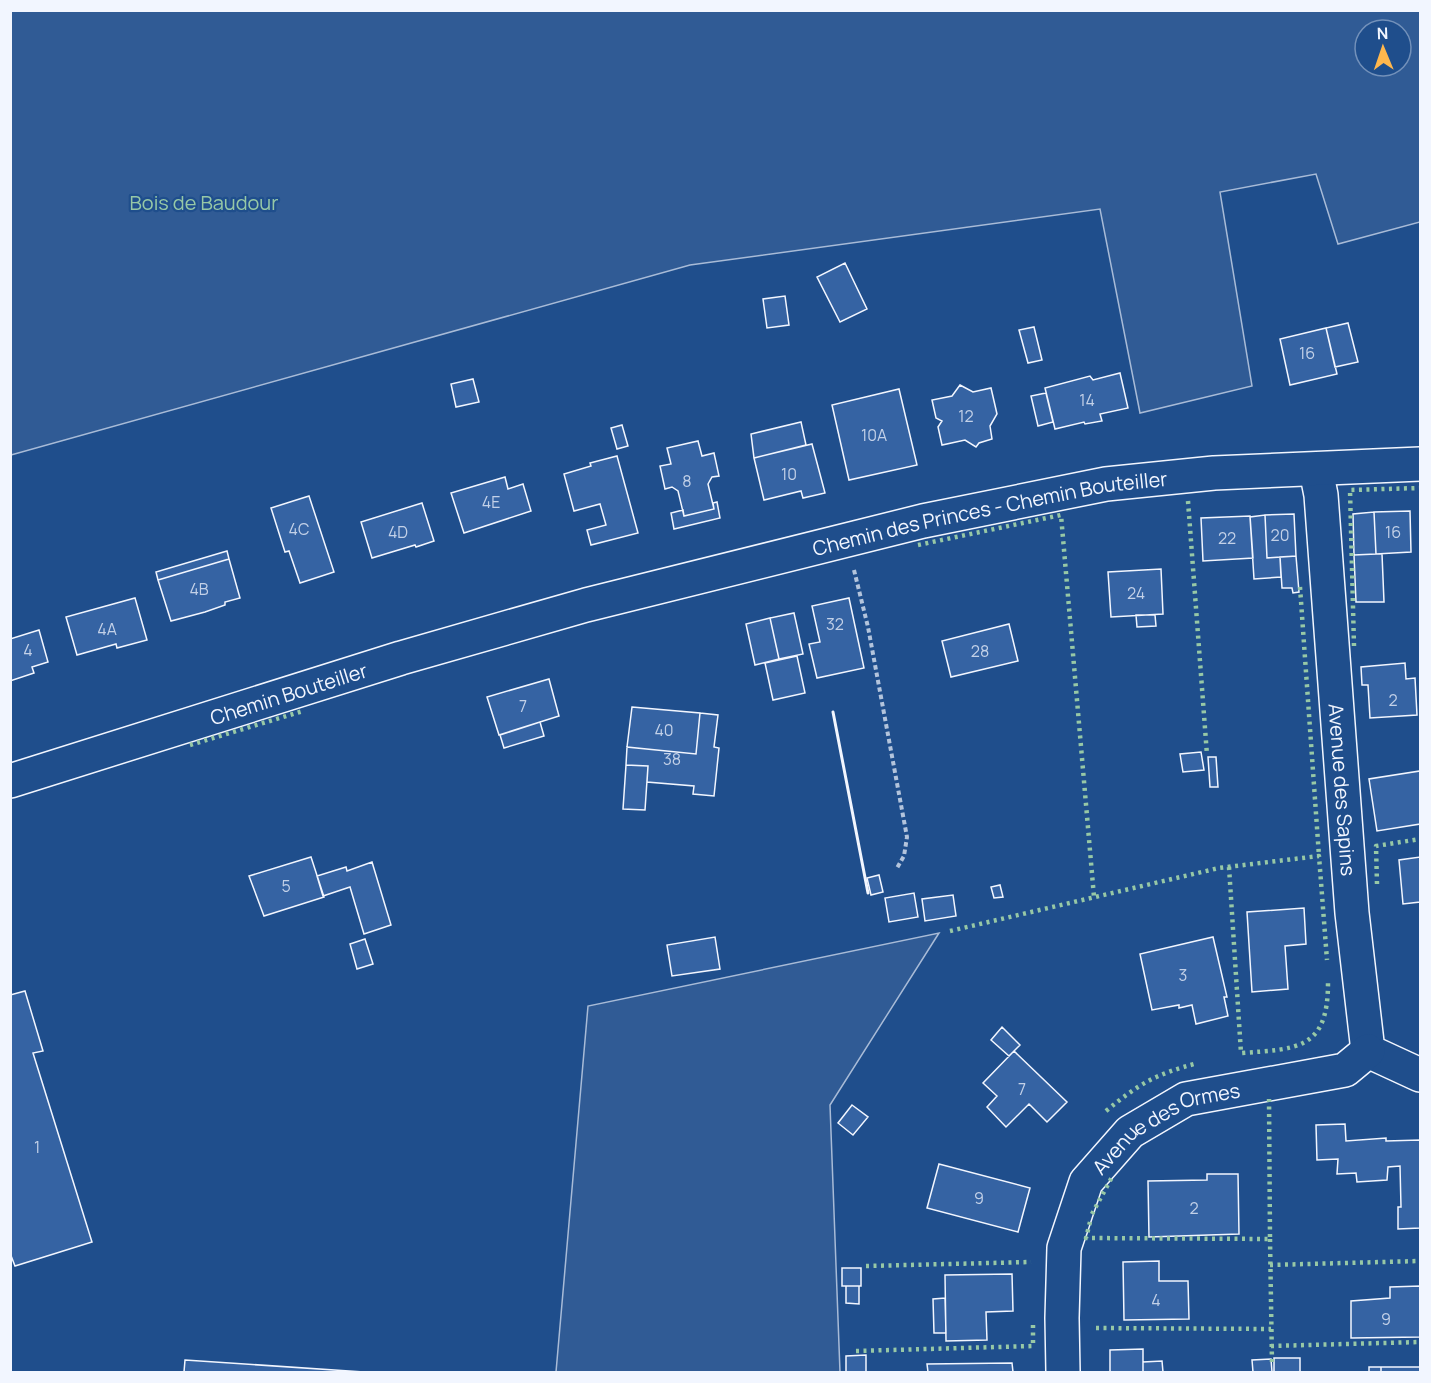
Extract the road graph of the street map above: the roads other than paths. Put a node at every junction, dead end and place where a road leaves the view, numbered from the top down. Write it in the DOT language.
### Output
graph roads {
  1 [pos="1420,464"];
  2 [pos="1316,470"];
  3 [pos="568,610"];
  4 [pos="10,781"];
  5 [pos="1368,1051"];
  6 [pos="1420,1074"];
  7 [pos="1063,1372"];
  1 -- 2 [label="street, Chemin des Princes - Chemin Bouteiller"];
  2 -- 3 [label="street, Chemin des Princes - Chemin Bouteiller"];
  2 -- 5 [label="street, Avenue des Sapins"];
  3 -- 4 [label="street, Chemin Bouteiller"];
  5 -- 6 [label="street"];
  5 -- 7 [label="street, Avenue des Ormes"];
}
